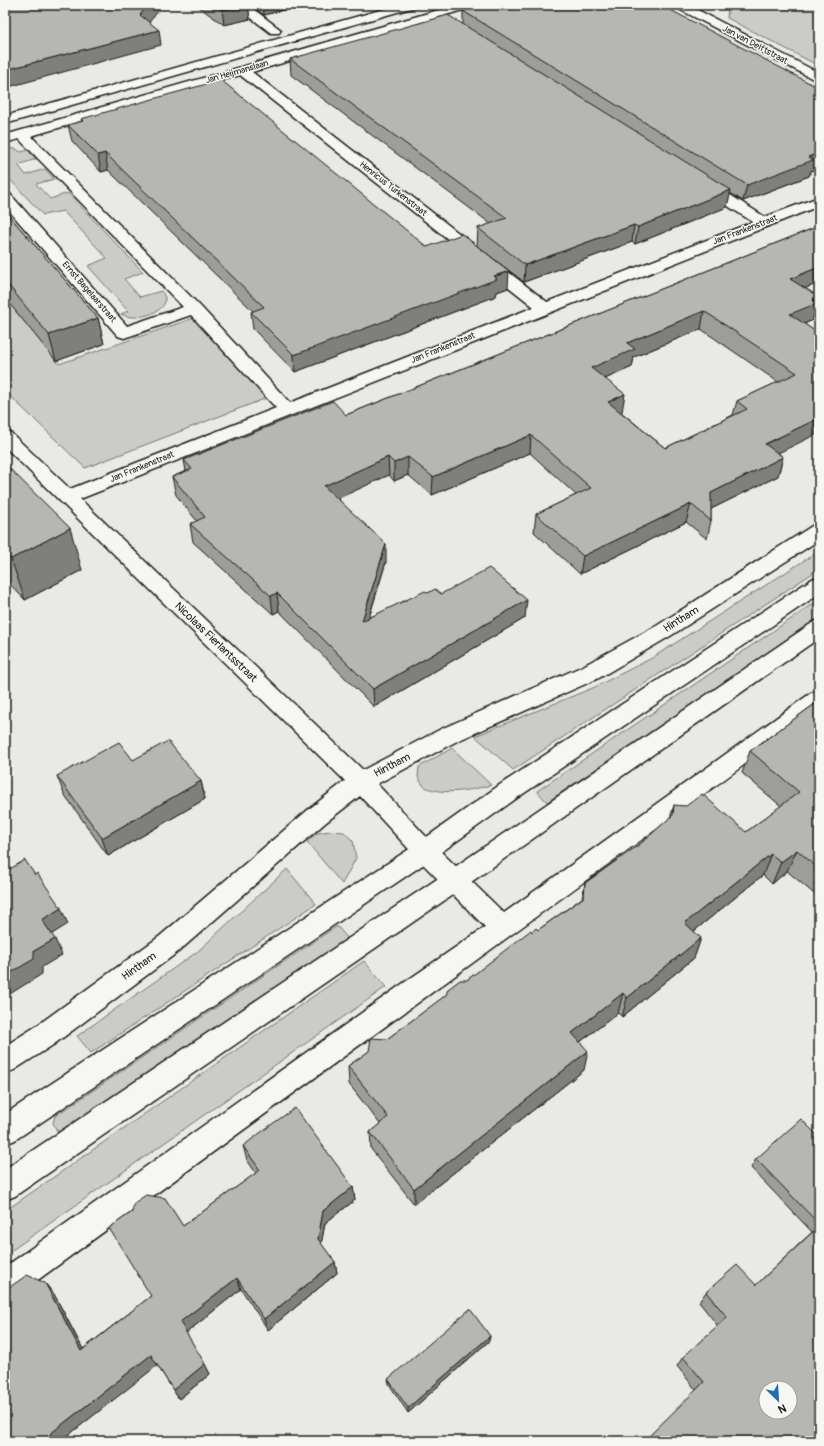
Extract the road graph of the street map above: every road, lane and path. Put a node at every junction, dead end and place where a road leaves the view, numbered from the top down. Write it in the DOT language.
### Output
graph roads {
  1 [pos="240,5"];
  2 [pos="411,5"];
  3 [pos="469,5"];
  4 [pos="679,5"];
  5 [pos="704,7"];
  6 [pos="691,11"];
  7 [pos="433,15"];
  8 [pos="447,24"];
  9 [pos="290,26"];
  10 [pos="275,30"];
  11 [pos="260,34"];
  12 [pos="242,70"];
  13 [pos="819,78"];
  14 [pos="5,120"];
  15 [pos="22,134"];
  16 [pos="5,139"];
  17 [pos="693,178"];
  18 [pos="5,196"];
  19 [pos="819,201"];
  20 [pos="764,223"];
  21 [pos="545,308"];
  22 [pos="194,309"];
  23 [pos="287,410"];
  24 [pos="5,437"];
  25 [pos="67,497"];
  26 [pos="819,531"];
  27 [pos="819,584"];
  28 [pos="819,628"];
  29 [pos="819,699"];
  30 [pos="361,782"];
  31 [pos="425,850"];
  32 [pos="455,880"];
  33 [pos="503,928"];
  34 [pos="5,1061"];
  35 [pos="5,1130"];
  36 [pos="5,1186"];
  37 [pos="5,1285"];
  1 -- 10 [label="street"];
  2 -- 14 [label="street, Jan Heijmanslaan"];
  3 -- 7 [label="street, Jan Heijmanslaan"];
  4 -- 6 [label="street, Jan van Delftstraat"];
  5 -- 6 [label="street"];
  6 -- 13 [label="street, Jan van Delftstraat"];
  7 -- 8 [label="street"];
  7 -- 12 [label="street, Jan Heijmanslaan"];
  9 -- 10 [label="street"];
  10 -- 11 [label="street"];
  12 -- 15 [label="street, Jan Heijmanslaan"];
  12 -- 21 [label="street, Henricus Turkenstraat"];
  15 -- 16 [label="street, Jan Heijmanslaan"];
  15 -- 22 [label="street"];
  17 -- 20 [label="street"];
  18 -- 22 [label="street, Ernst Bagelaarstraat"];
  19 -- 20 [label="street, Jan Frankenstraat"];
  20 -- 21 [label="street, Jan Frankenstraat"];
  21 -- 23 [label="street, Jan Frankenstraat"];
  22 -- 23 [label="street"];
  23 -- 25 [label="street, Jan Frankenstraat"];
  24 -- 25 [label="street, Nicolaas Fierlantsstraat"];
  25 -- 30 [label="street, Nicolaas Fierlantsstraat"];
  26 -- 30 [label="street, Hintham"];
  27 -- 31 [label="street"];
  28 -- 32 [label="street"];
  29 -- 33 [label="street"];
  30 -- 31 [label="street, Nicolaas Fierlantsstraat"];
  30 -- 34 [label="street, Hintham"];
  31 -- 32 [label="street"];
  31 -- 35 [label="street"];
  32 -- 33 [label="street"];
  32 -- 36 [label="street"];
  33 -- 37 [label="street"];
}
